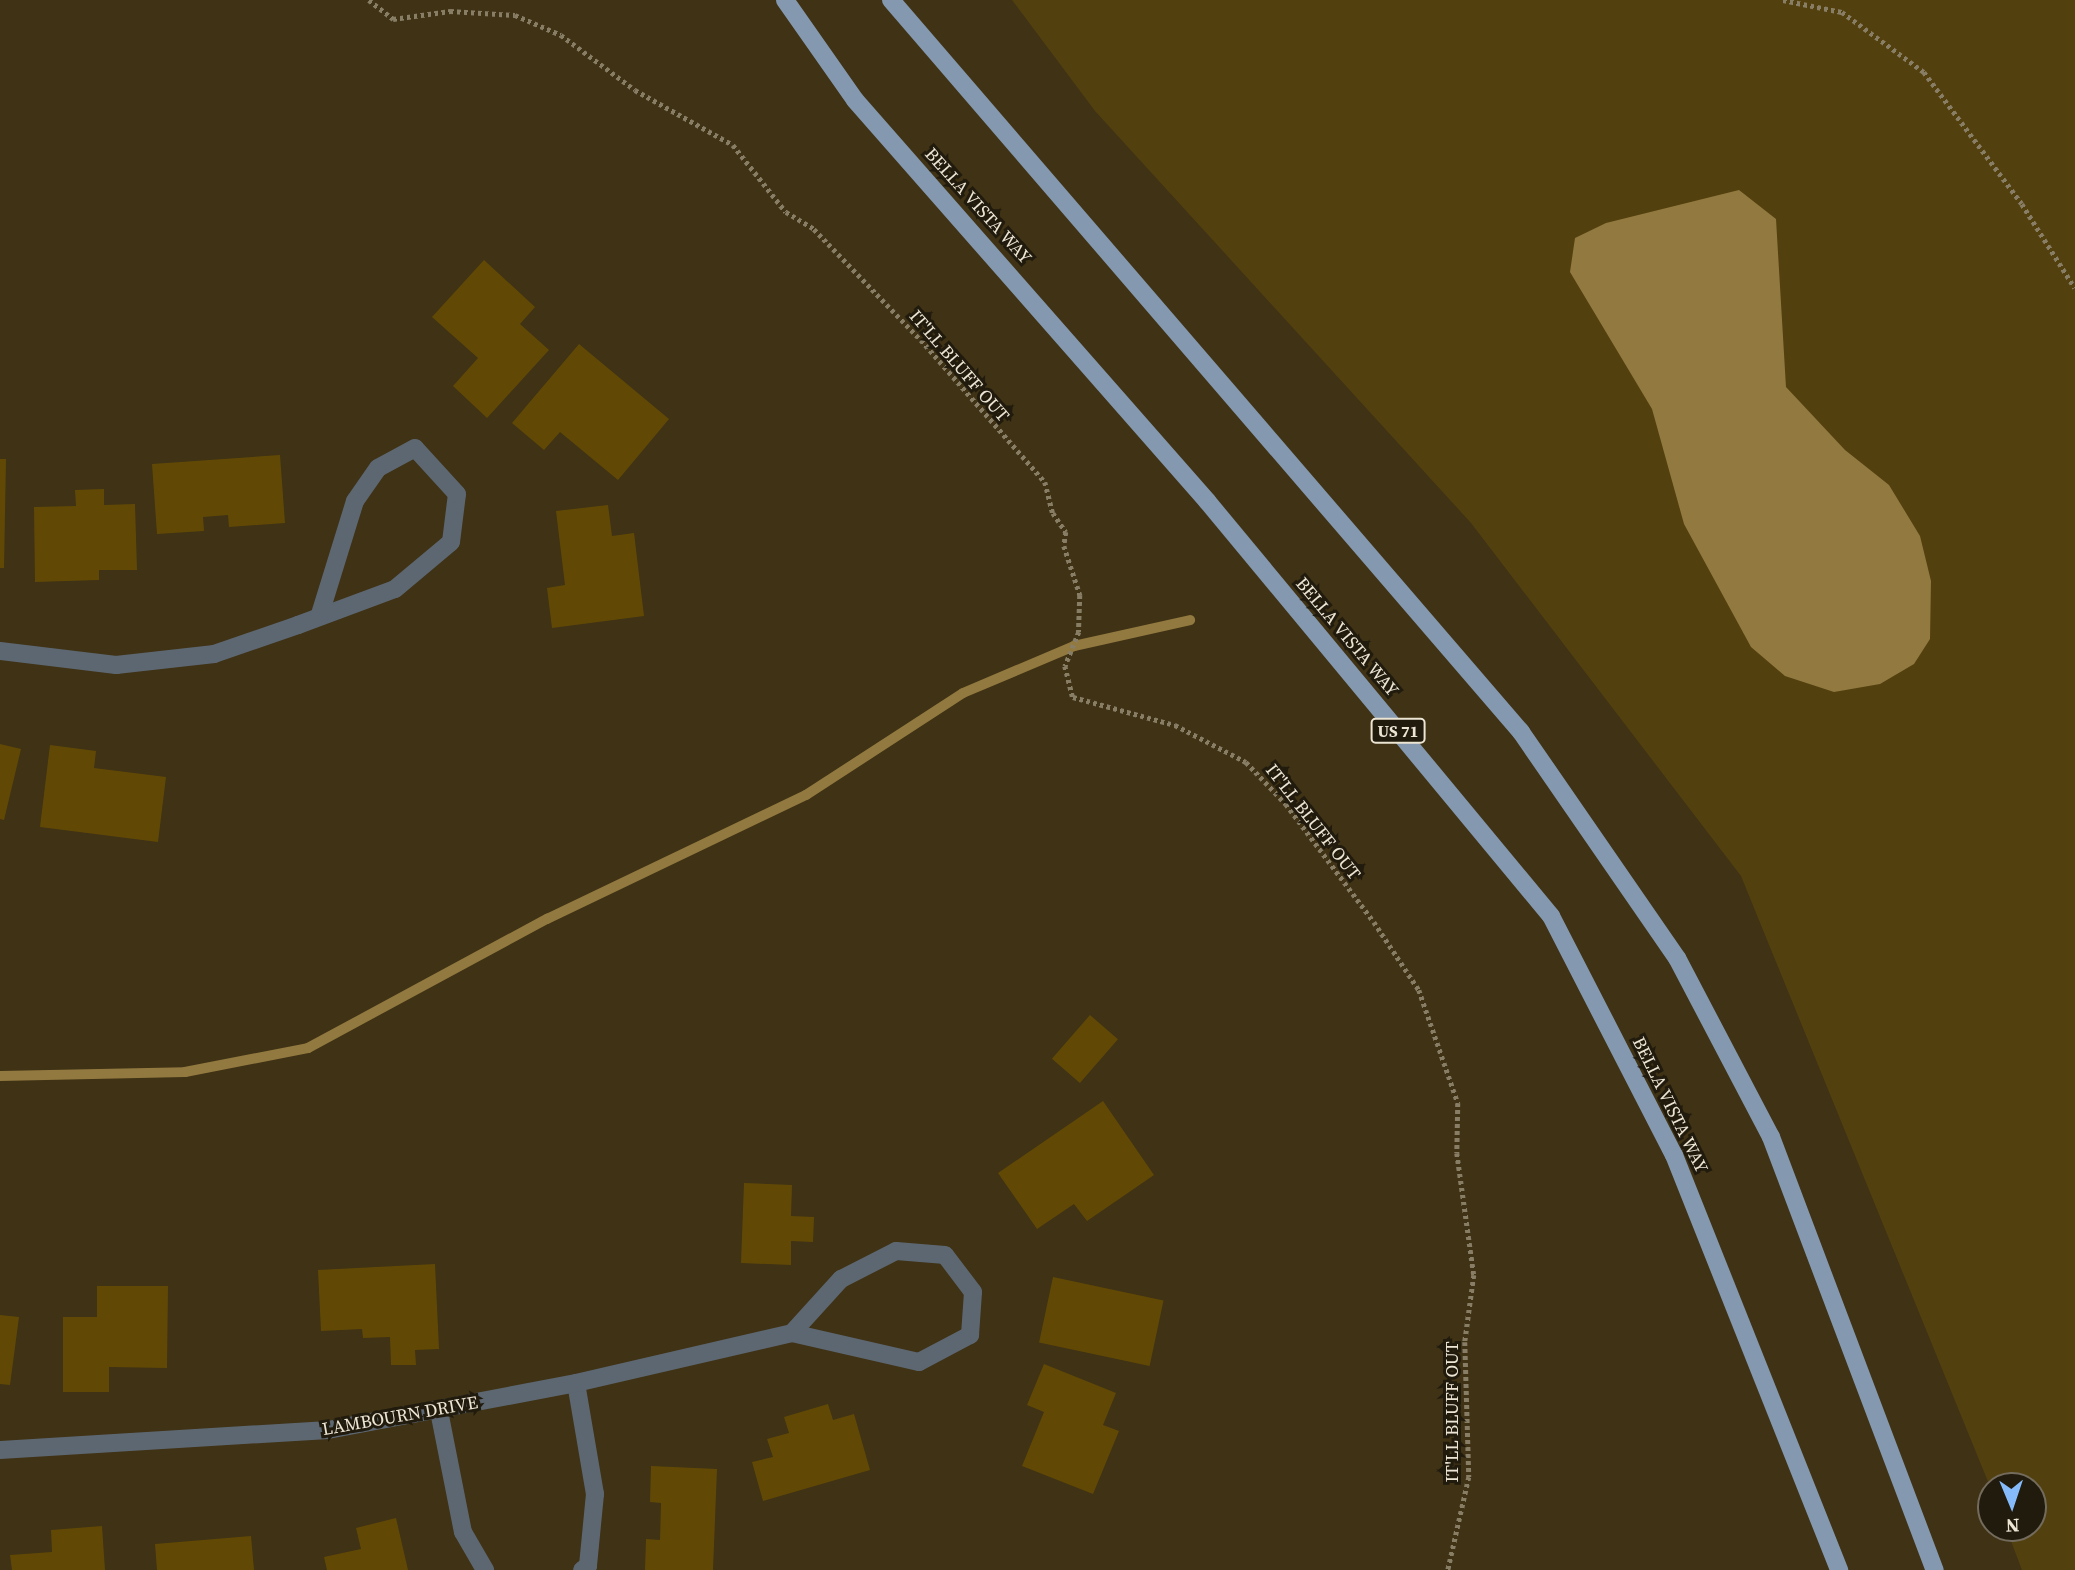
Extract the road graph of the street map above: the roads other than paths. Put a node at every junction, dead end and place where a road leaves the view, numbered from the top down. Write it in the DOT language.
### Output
graph roads {
  1 [pos="785,0"];
  2 [pos="891,0"];
  3 [pos="319,617"];
  4 [pos="0,651"];
  5 [pos="792,1333"];
  6 [pos="576,1383"];
  7 [pos="439,1411"];
  8 [pos="0,1450"];
  9 [pos="485,1570"];
  10 [pos="582,1570"];
  11 [pos="1839,1570"];
  12 [pos="1935,1570"];
  1 -- 11 [label="main road, BELLA VISTA WAY / US 71"];
  2 -- 12 [label="main road"];
  3 -- 3 [label="street"];
  3 -- 4 [label="street"];
  5 -- 5 [label="street, LAMBOURN DRIVE"];
  5 -- 6 [label="street, LAMBOURN DRIVE"];
  6 -- 7 [label="street, LAMBOURN DRIVE"];
  6 -- 10 [label="street"];
  7 -- 8 [label="street, LAMBOURN DRIVE"];
  7 -- 9 [label="street"];
}
